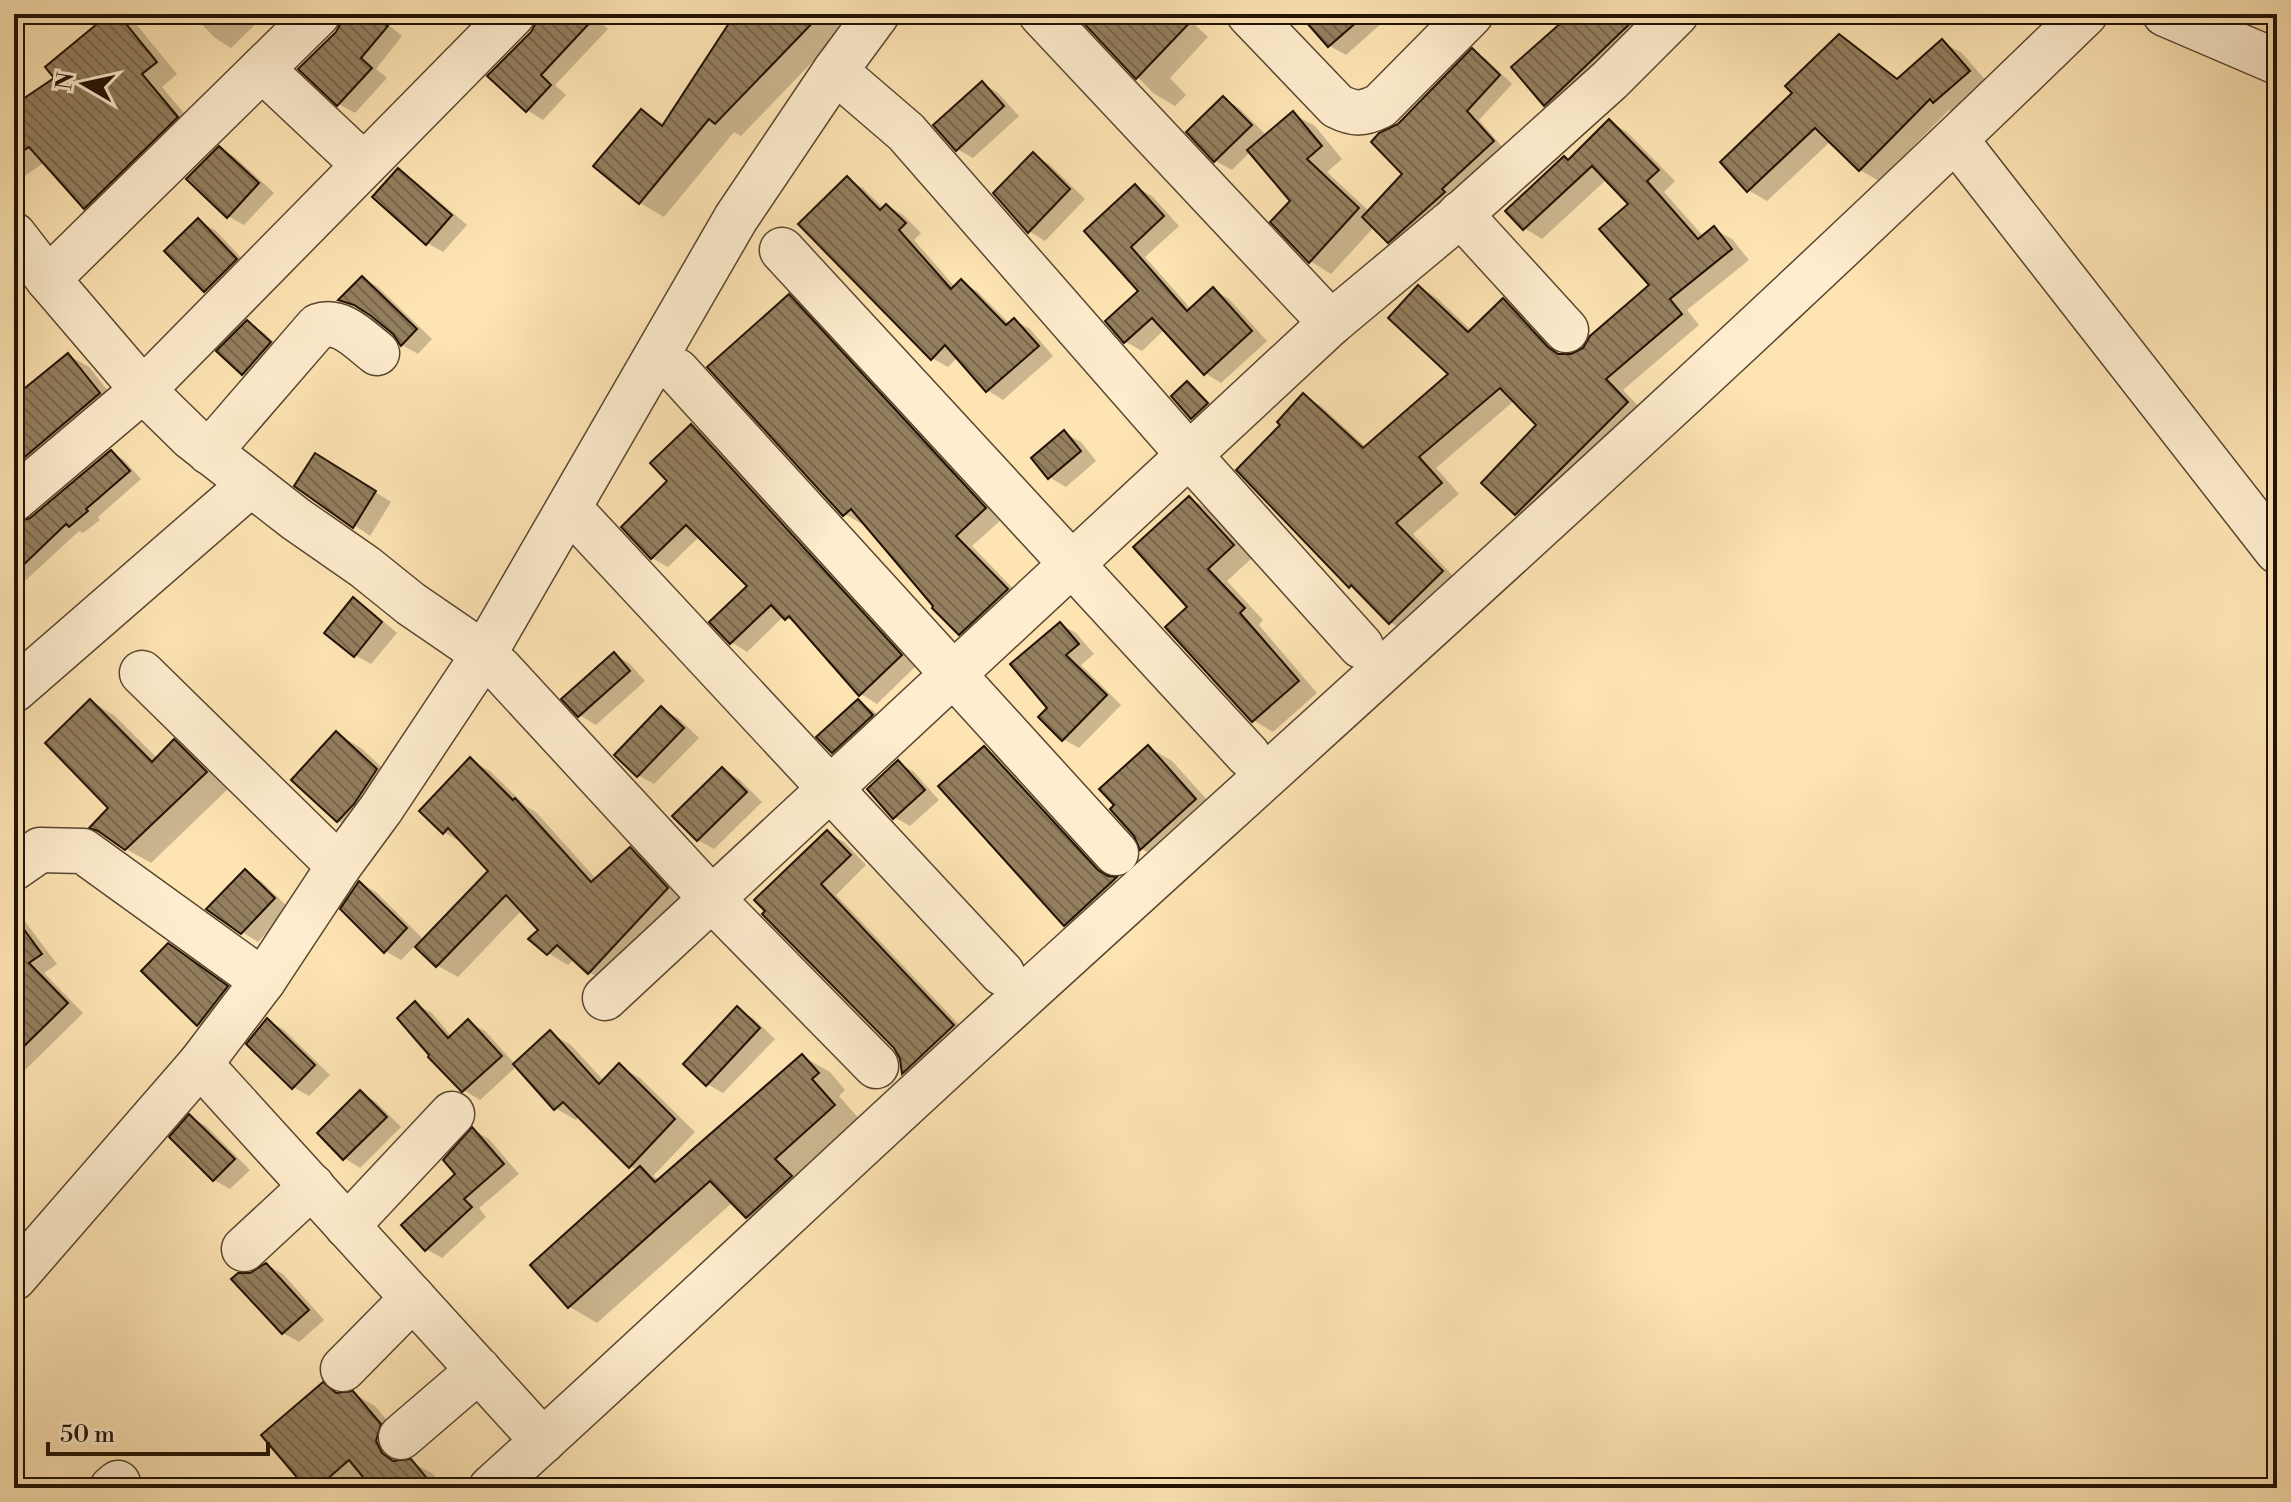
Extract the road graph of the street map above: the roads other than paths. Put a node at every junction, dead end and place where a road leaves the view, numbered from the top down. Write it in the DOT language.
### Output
graph roads {
  1 [pos="318,14"];
  2 [pos="513,14"];
  3 [pos="877,14"];
  4 [pos="1041,14"];
  5 [pos="1249,14"];
  6 [pos="1471,14"];
  7 [pos="1676,14"];
  8 [pos="2085,14"];
  9 [pos="2165,14"];
  10 [pos="2277,62"];
  11 [pos="262,69"];
  12 [pos="835,71"];
  13 [pos="1956,140"];
  14 [pos="364,165"];
  15 [pos="1460,214"];
  16 [pos="14,235"];
  17 [pos="782,250"];
  18 [pos="48,279"];
  19 [pos="1331,323"];
  20 [pos="1566,330"];
  21 [pos="377,353"];
  22 [pos="677,371"];
  23 [pos="143,390"];
  24 [pos="209,452"];
  25 [pos="1189,455"];
  26 [pos="251,484"];
  27 [pos="14,499"];
  28 [pos="570,509"];
  29 [pos="2277,551"];
  30 [pos="1072,565"];
  31 [pos="1361,646"];
  32 [pos="492,661"];
  33 [pos="142,673"];
  34 [pos="953,675"];
  35 [pos="14,690"];
  36 [pos="1248,755"];
  37 [pos="830,788"];
  38 [pos="1116,853"];
  39 [pos="339,866"];
  40 [pos="14,868"];
  41 [pos="712,899"];
  42 [pos="1002,973"];
  43 [pos="263,981"];
  44 [pos="605,998"];
  45 [pos="200,1064"];
  46 [pos="876,1066"];
  47 [pos="452,1114"];
  48 [pos="312,1186"];
  49 [pos="347,1226"];
  50 [pos="244,1249"];
  51 [pos="14,1278"];
  52 [pos="413,1298"];
  53 [pos="343,1369"];
  54 [pos="479,1370"];
  55 [pos="401,1437"];
  56 [pos="543,1441"];
  57 [pos="491,1488"];
  1 -- 11 [label="street"];
  2 -- 14 [label="street"];
  3 -- 12 [label="street"];
  4 -- 19 [label="street"];
  5 -- 6 [label="street"];
  7 -- 15 [label="street"];
  8 -- 13 [label="street"];
  9 -- 10 [label="street"];
  11 -- 14 [label="street"];
  11 -- 18 [label="street"];
  12 -- 25 [label="street"];
  12 -- 28 [label="street"];
  13 -- 29 [label="street"];
  13 -- 56 [label="street"];
  14 -- 23 [label="street"];
  15 -- 19 [label="street"];
  15 -- 20 [label="street"];
  16 -- 18 [label="street"];
  17 -- 30 [label="street"];
  18 -- 23 [label="street"];
  19 -- 25 [label="street"];
  21 -- 24 [label="street"];
  22 -- 34 [label="street"];
  23 -- 24 [label="street"];
  23 -- 27 [label="street"];
  24 -- 26 [label="street"];
  25 -- 30 [label="street"];
  25 -- 31 [label="street"];
  26 -- 32 [label="street"];
  26 -- 35 [label="street"];
  28 -- 32 [label="street"];
  28 -- 37 [label="street"];
  30 -- 34 [label="street"];
  30 -- 36 [label="street"];
  32 -- 39 [label="street"];
  32 -- 41 [label="street"];
  33 -- 39 [label="street"];
  34 -- 37 [label="street"];
  34 -- 38 [label="street"];
  37 -- 41 [label="street"];
  37 -- 42 [label="street"];
  39 -- 43 [label="street"];
  40 -- 43 [label="street"];
  41 -- 44 [label="street"];
  41 -- 46 [label="street"];
  43 -- 45 [label="street"];
  45 -- 48 [label="street"];
  45 -- 51 [label="street"];
  47 -- 49 [label="street"];
  48 -- 49 [label="street"];
  48 -- 50 [label="street"];
  49 -- 52 [label="street"];
  52 -- 53 [label="street"];
  52 -- 54 [label="street"];
  54 -- 55 [label="street"];
  54 -- 56 [label="street"];
  56 -- 57 [label="street"];
}
